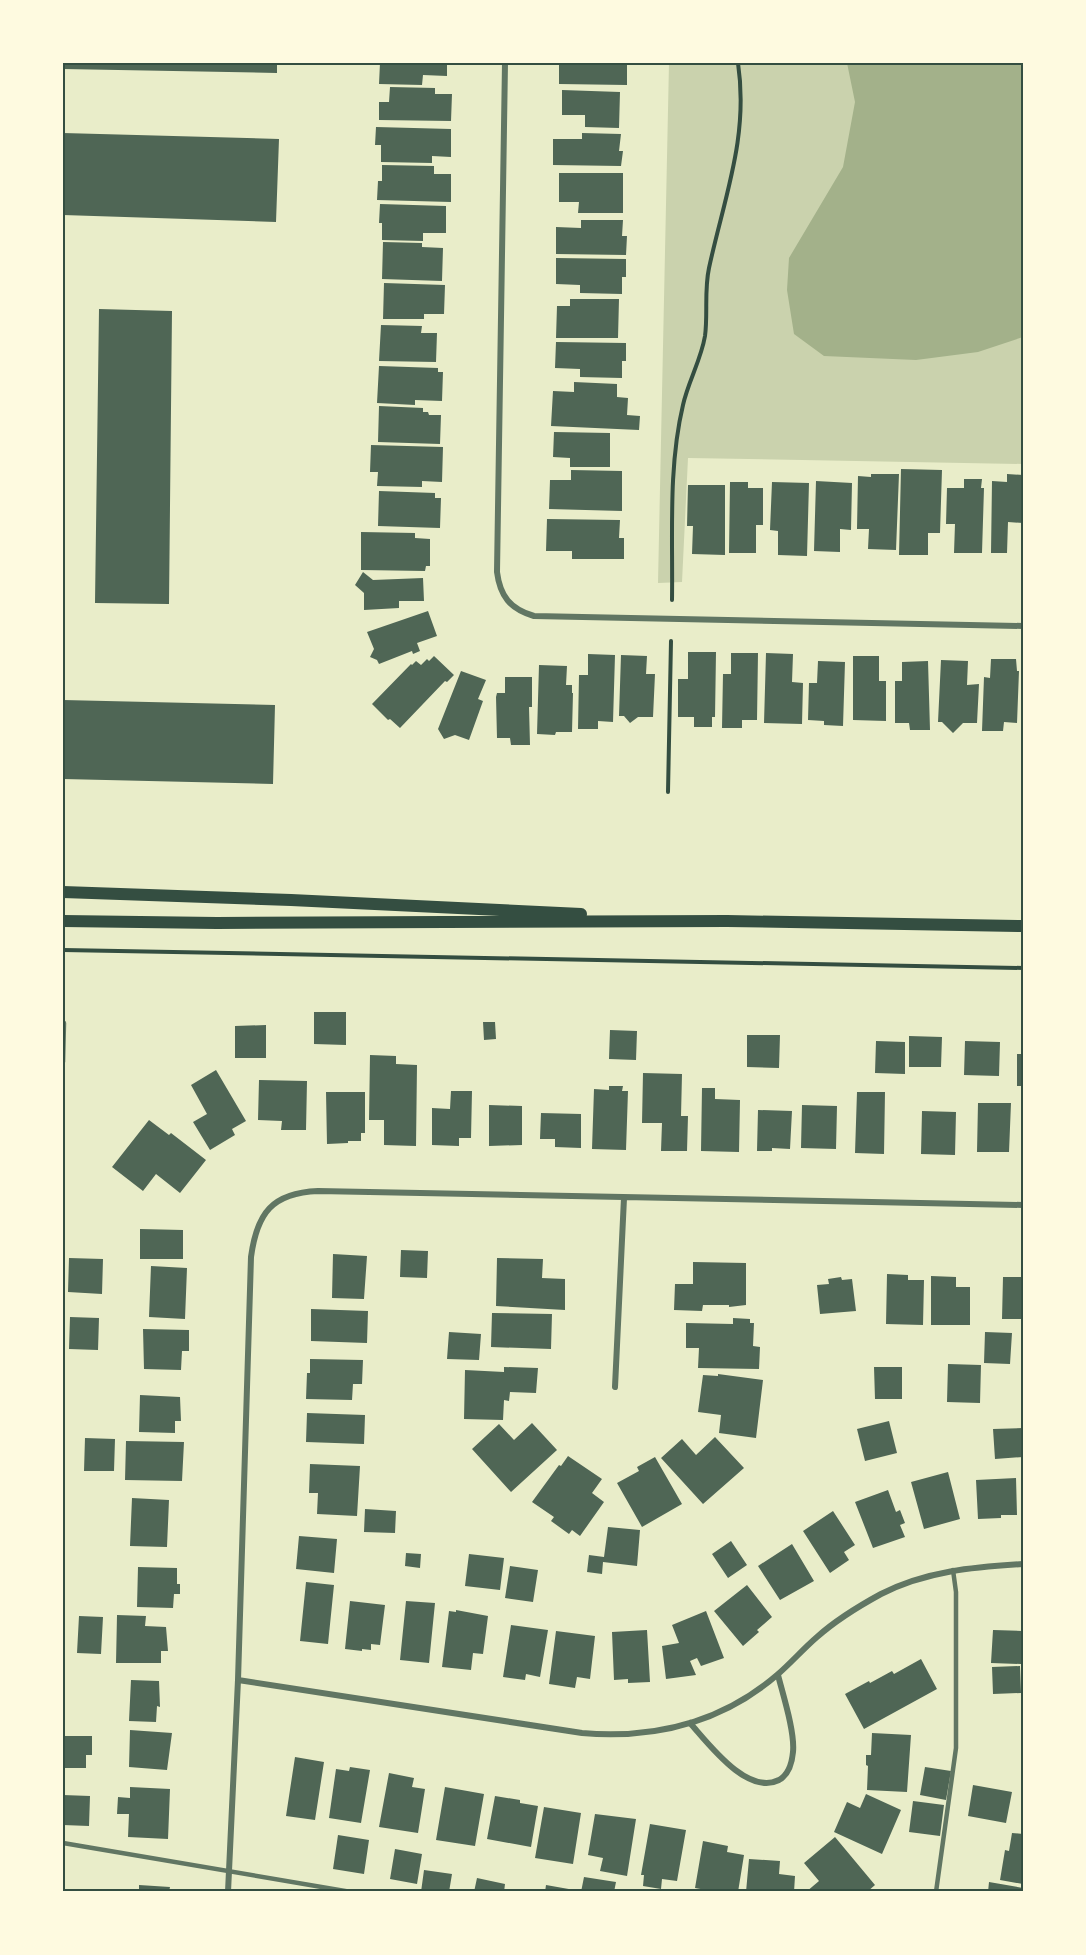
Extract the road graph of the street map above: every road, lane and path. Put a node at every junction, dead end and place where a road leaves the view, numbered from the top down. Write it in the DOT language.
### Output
graph roads {
  1 [pos="505,63"];
  2 [pos="738,63"];
  3 [pos="672,600"];
  4 [pos="1023,626"];
  5 [pos="671,641"];
  6 [pos="668,792"];
  7 [pos="63,892"];
  8 [pos="63,921"];
  9 [pos="726,921"];
  10 [pos="1023,926"];
  11 [pos="63,950"];
  12 [pos="1023,968"];
  13 [pos="64,1023"];
  14 [pos="63,1062"];
  15 [pos="624,1198"];
  16 [pos="1023,1205"];
  17 [pos="615,1387"];
  18 [pos="1023,1564"];
  19 [pos="953,1570"];
  20 [pos="778,1675"];
  21 [pos="238,1680"];
  22 [pos="690,1723"];
  23 [pos="63,1843"];
  24 [pos="229,1870"];
  25 [pos="228,1892"];
  26 [pos="351,1892"];
  27 [pos="936,1892"];
  1 -- 4 [label="street"];
  2 -- 3 [label="path"];
  5 -- 6 [label="path"];
  7 -- 9 [label="main road"];
  8 -- 9 [label="main road"];
  9 -- 10 [label="main road"];
  11 -- 12 [label="path"];
  13 -- 14 [label="lane"];
  15 -- 16 [label="street"];
  15 -- 17 [label="street"];
  15 -- 21 [label="street"];
  18 -- 19 [label="street"];
  19 -- 20 [label="street"];
  19 -- 27 [label="lane"];
  20 -- 22 [label="street"];
  20 -- 22 [label="street"];
  21 -- 22 [label="street"];
  21 -- 24 [label="street"];
  23 -- 24 [label="lane"];
  24 -- 25 [label="street"];
  24 -- 26 [label="lane"];
}
